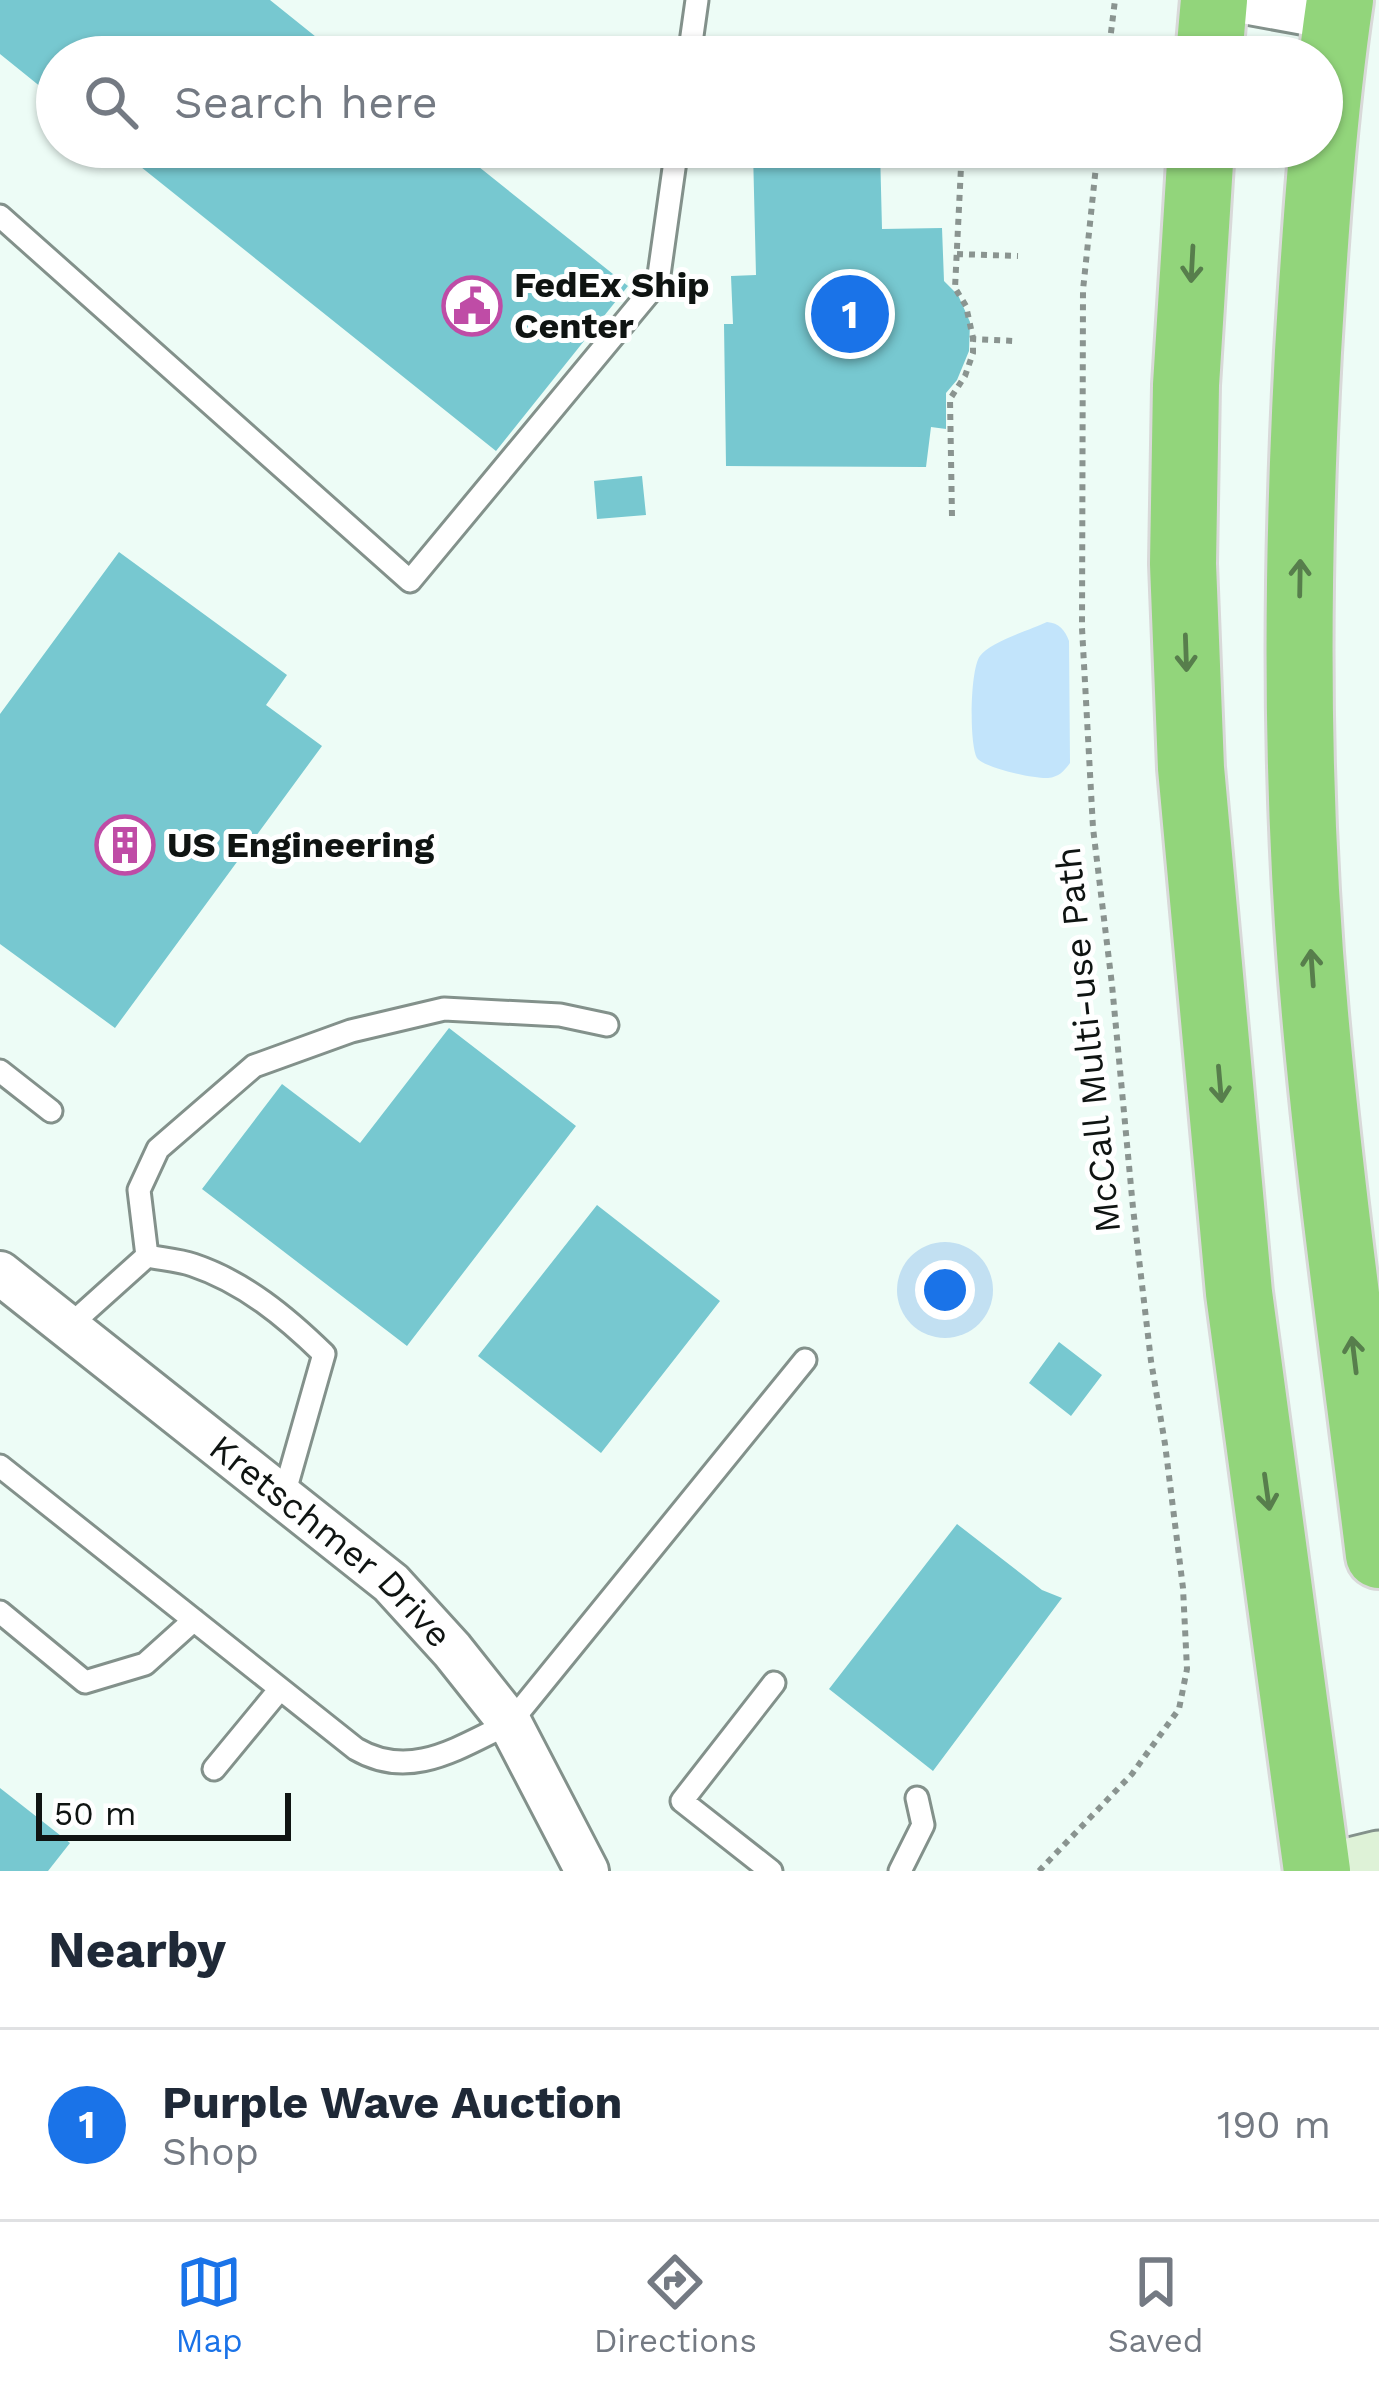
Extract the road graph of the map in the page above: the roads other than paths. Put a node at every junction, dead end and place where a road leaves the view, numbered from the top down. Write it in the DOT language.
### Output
graph roads {
  1 [pos="697,0"];
  2 [pos="1214,0"];
  3 [pos="1232,0"];
  4 [pos="1345,14"];
  5 [pos="692,36"];
  6 [pos="1211,36"];
  7 [pos="674,168"];
  8 [pos="1200,168"];
  9 [pos="1325,168"];
  10 [pos="0,216"];
  11 [pos="607,1024"];
  12 [pos="0,1071"];
  13 [pos="52,1111"];
  14 [pos="147,1256"];
  15 [pos="0,1273"];
  16 [pos="68,1327"];
  17 [pos="805,1360"];
  18 [pos="0,1466"];
  19 [pos="283,1498"];
  20 [pos="1379,1555"];
  21 [pos="0,1612"];
  22 [pos="194,1620"];
  23 [pos="774,1682"];
  24 [pos="280,1688"];
  25 [pos="510,1723"];
  26 [pos="214,1769"];
  27 [pos="917,1798"];
  28 [pos="1379,1860"];
  29 [pos="587,1871"];
  30 [pos="771,1871"];
  31 [pos="900,1871"];
  32 [pos="1317,1871"];
  33 [pos="1334,1871"];
  1 -- 5 [label="lane"];
  2 -- 6 [label="highway"];
  3 -- 4 [label="street"];
  7 -- 10 [label="lane"];
  8 -- 32 [label="highway, one-way"];
  20 -- 9 [label="highway, one-way"];
  11 -- 14 [label="lane"];
  12 -- 13 [label="lane"];
  14 -- 16 [label="lane"];
  14 -- 19 [label="lane"];
  15 -- 16 [label="street, Kretschmer Drive"];
  16 -- 19 [label="street, Kretschmer Drive"];
  17 -- 25 [label="lane"];
  18 -- 22 [label="lane"];
  19 -- 25 [label="street, Kretschmer Drive"];
  21 -- 22 [label="lane"];
  22 -- 24 [label="lane"];
  23 -- 30 [label="lane"];
  24 -- 25 [label="lane"];
  24 -- 26 [label="lane"];
  25 -- 29 [label="street, Kretschmer Drive"];
  27 -- 31 [label="lane"];
  28 -- 33 [label="main road"];
}
